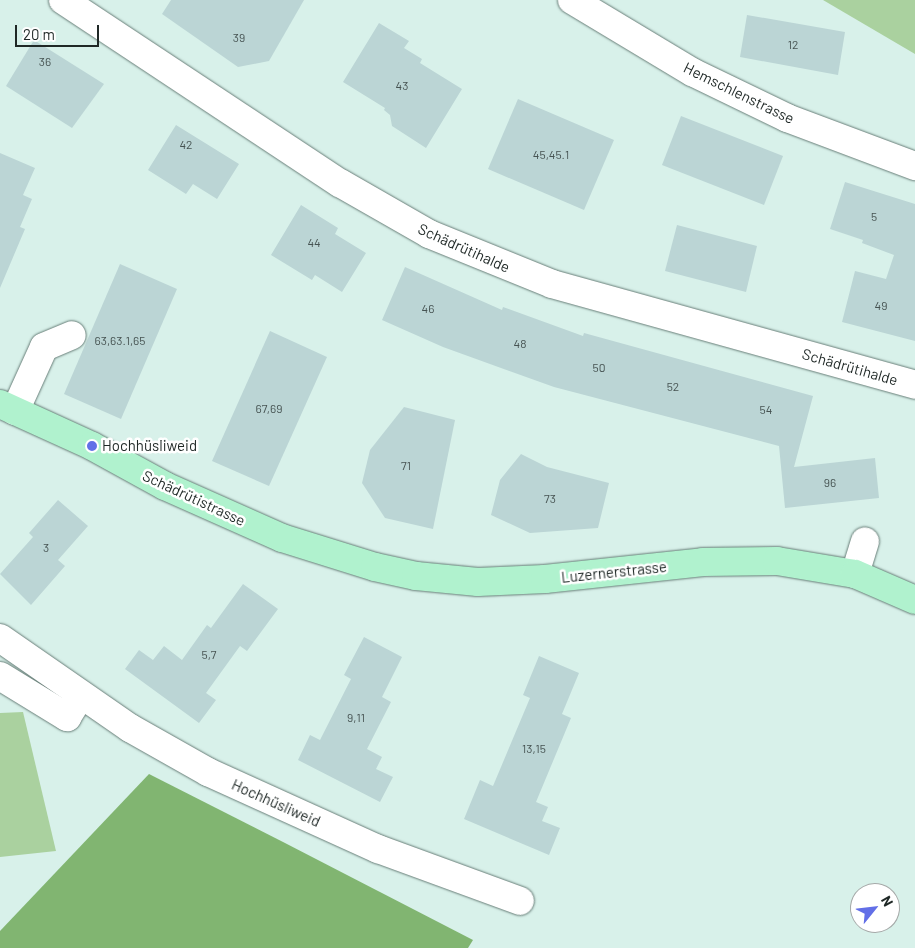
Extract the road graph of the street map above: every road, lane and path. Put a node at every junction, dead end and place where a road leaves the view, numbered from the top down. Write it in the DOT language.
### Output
graph roads {
  1 [pos="63,0"];
  2 [pos="572,0"];
  3 [pos="915,166"];
  4 [pos="72,335"];
  5 [pos="915,385"];
  6 [pos="8,408"];
  7 [pos="866,541"];
  8 [pos="310,547"];
  9 [pos="855,574"];
  10 [pos="915,600"];
  11 [pos="0,638"];
  12 [pos="0,676"];
  13 [pos="80,696"];
  14 [pos="520,901"];
  1 -- 5 [label="street, Schädrütihalde"];
  2 -- 3 [label="street, Hemschlenstrasse"];
  4 -- 6 [label="street"];
  6 -- 8 [label="main road, Schädrütistrasse"];
  7 -- 9 [label="street"];
  8 -- 9 [label="main road, Luzernerstrasse"];
  9 -- 10 [label="main road, Luzernerstrasse"];
  11 -- 13 [label="street, Hochhüsliweid"];
  12 -- 13 [label="street"];
  13 -- 14 [label="street, Hochhüsliweid"];
}
